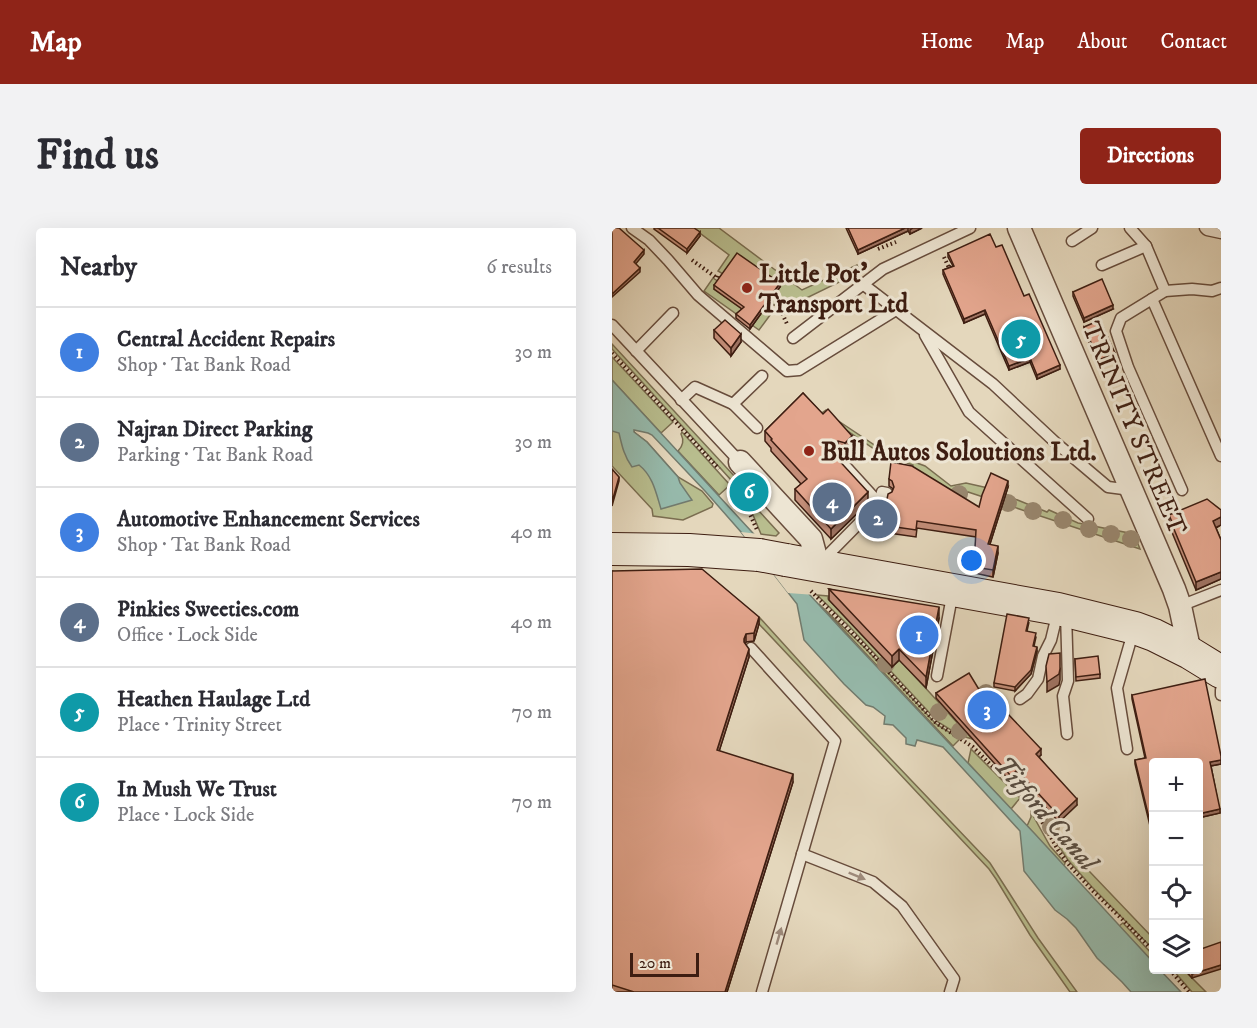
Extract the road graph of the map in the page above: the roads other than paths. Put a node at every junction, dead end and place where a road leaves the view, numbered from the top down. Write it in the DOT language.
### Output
graph roads {
  1 [pos="632,228"];
  2 [pos="970,228"];
  3 [pos="1019,228"];
  4 [pos="1092,228"];
  5 [pos="1130,228"];
  6 [pos="1205,228"];
  7 [pos="1221,234"];
  8 [pos="1072,241"];
  9 [pos="1146,246"];
  10 [pos="1102,265"];
  11 [pos="864,285"];
  12 [pos="1221,288"];
  13 [pos="1165,291"];
  14 [pos="1152,299"];
  15 [pos="896,310"];
  16 [pos="673,313"];
  17 [pos="612,326"];
  18 [pos="923,330"];
  19 [pos="793,338"];
  20 [pos="636,351"];
  21 [pos="762,376"];
  22 [pos="681,400"];
  23 [pos="733,404"];
  24 [pos="756,428"];
  25 [pos="1221,456"];
  26 [pos="839,459"];
  27 [pos="731,468"];
  28 [pos="1131,490"];
  29 [pos="1182,490"];
  30 [pos="887,493"];
  31 [pos="879,503"];
  32 [pos="1088,519"];
  33 [pos="612,549"];
  34 [pos="818,565"];
  35 [pos="1221,590"];
  36 [pos="954,591"];
  37 [pos="1180,606"];
  38 [pos="1062,610"];
  39 [pos="1135,628"];
  40 [pos="751,648"];
  41 [pos="1190,653"];
  42 [pos="1221,672"];
  43 [pos="937,676"];
  44 [pos="1221,690"];
  45 [pos="1221,695"];
  46 [pos="1020,699"];
  47 [pos="1067,734"];
  48 [pos="1127,749"];
  49 [pos="802,854"];
  50 [pos="762,992"];
  51 [pos="950,992"];
  1 -- 15 [label="lane"];
  2 -- 11 [label="lane"];
  3 -- 28 [label="street, TRINITY STREET"];
  4 -- 8 [label="lane"];
  5 -- 9 [label="lane"];
  6 -- 7 [label="lane"];
  9 -- 10 [label="lane"];
  9 -- 13 [label="lane"];
  11 -- 15 [label="lane"];
  11 -- 19 [label="lane"];
  12 -- 13 [label="lane"];
  13 -- 14 [label="lane"];
  14 -- 25 [label="lane"];
  14 -- 29 [label="lane"];
  15 -- 18 [label="lane"];
  16 -- 20 [label="lane"];
  17 -- 20 [label="lane"];
  18 -- 28 [label="lane"];
  18 -- 32 [label="lane"];
  20 -- 22 [label="lane"];
  21 -- 23 [label="lane"];
  22 -- 23 [label="lane"];
  22 -- 27 [label="lane"];
  23 -- 24 [label="lane"];
  26 -- 31 [label="lane"];
  27 -- 34 [label="street"];
  28 -- 37 [label="street, TRINITY STREET"];
  30 -- 31 [label="lane"];
  31 -- 34 [label="lane"];
  33 -- 34 [label="street"];
  34 -- 36 [label="street"];
  35 -- 37 [label="lane"];
  36 -- 38 [label="street"];
  36 -- 43 [label="lane"];
  37 -- 41 [label="street, TRINITY STREET"];
  38 -- 39 [label="street"];
  38 -- 46 [label="lane"];
  38 -- 47 [label="lane"];
  39 -- 41 [label="street"];
  39 -- 48 [label="lane"];
  40 -- 49 [label="lane"];
  41 -- 42 [label="street"];
  44 -- 45 [label="lane"];
  50 -- 49 [label="lane, one-way"];
  49 -- 51 [label="lane, one-way"];
}
